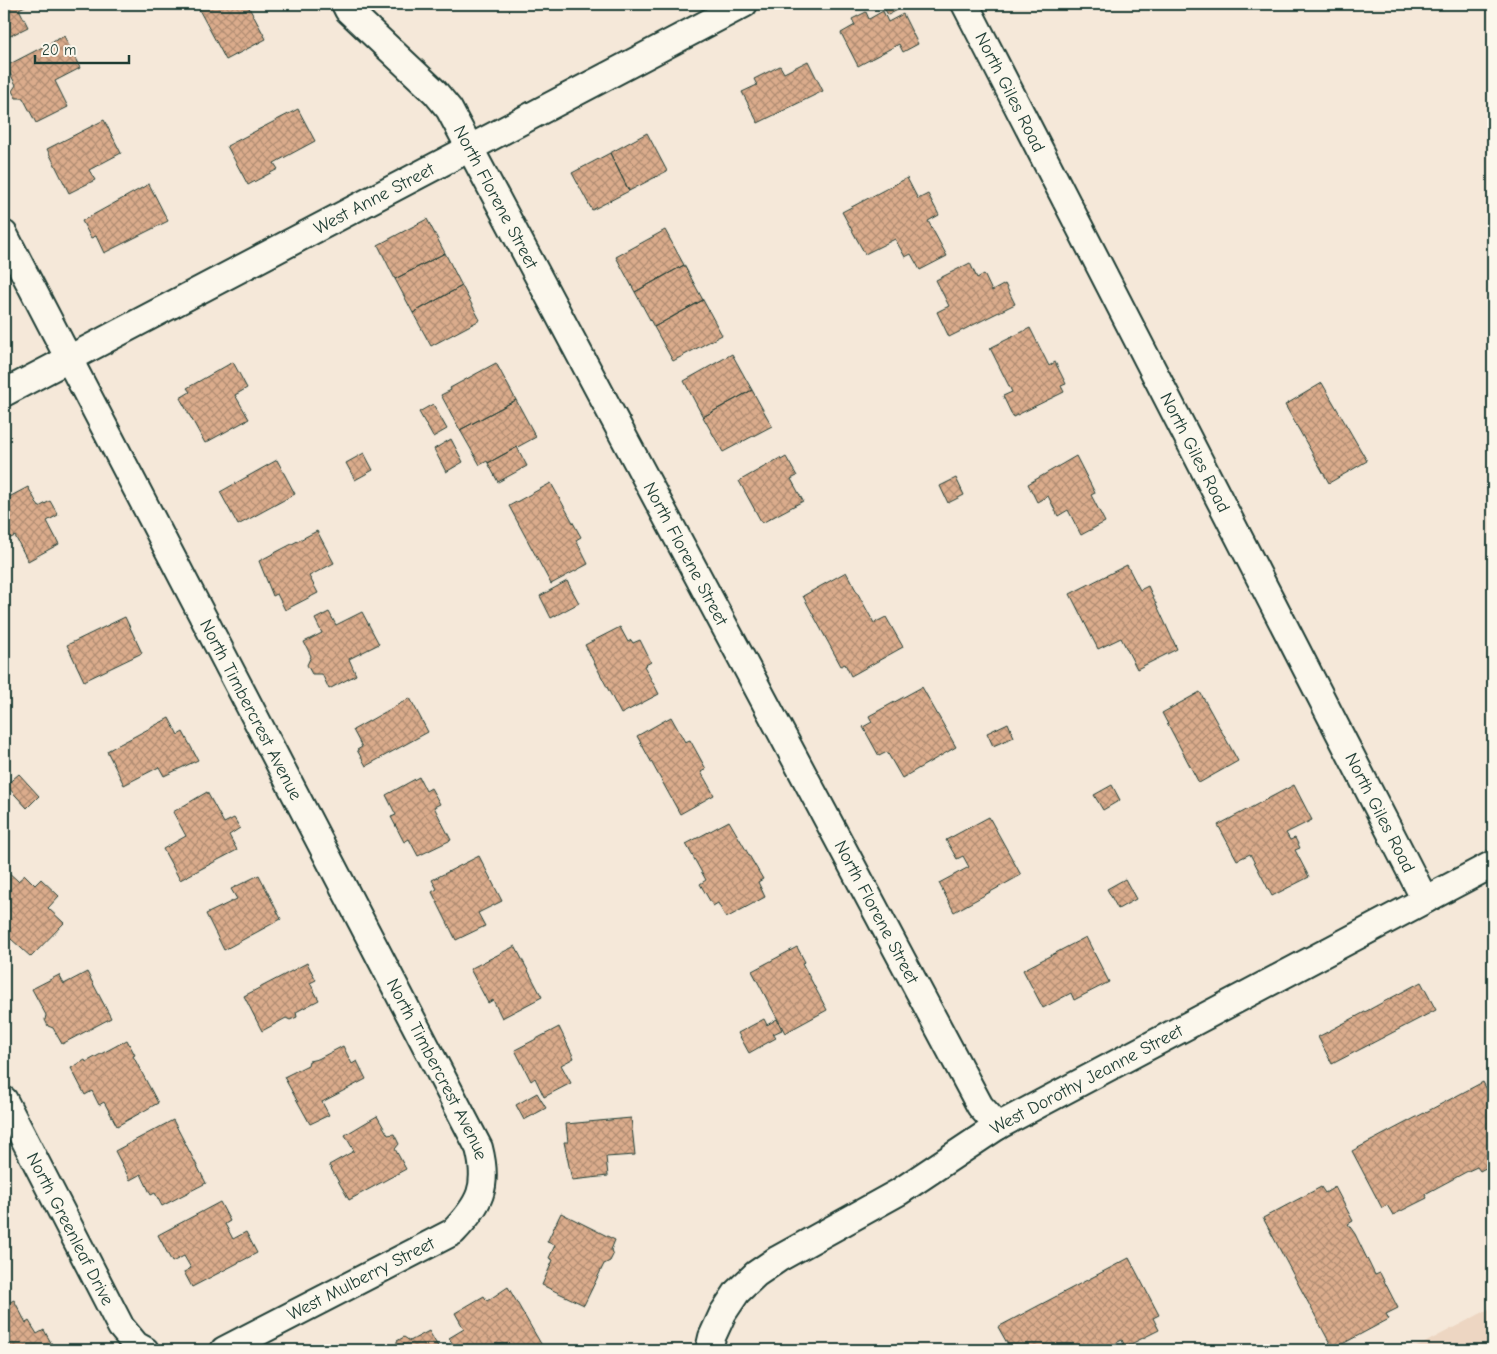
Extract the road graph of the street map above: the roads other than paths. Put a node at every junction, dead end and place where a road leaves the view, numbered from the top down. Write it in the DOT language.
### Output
graph roads {
  1 [pos="345,4"];
  2 [pos="744,4"];
  3 [pos="965,4"];
  4 [pos="470,148"];
  5 [pos="4,234"];
  6 [pos="68,360"];
  7 [pos="4,393"];
  8 [pos="1493,864"];
  9 [pos="1425,900"];
  10 [pos="4,1100"];
  11 [pos="998,1126"];
  12 [pos="482,1191"];
  13 [pos="711,1344"];
  14 [pos="145,1350"];
  15 [pos="224,1350"];
  1 -- 4 [label="street, North Florene Street"];
  2 -- 4 [label="street, West Anne Street"];
  3 -- 9 [label="street, North Giles Road"];
  4 -- 6 [label="street, West Anne Street"];
  4 -- 11 [label="street, North Florene Street"];
  5 -- 6 [label="street, North Timbercrest Avenue"];
  6 -- 7 [label="street, West Anne Street"];
  6 -- 12 [label="street, North Timbercrest Avenue"];
  8 -- 9 [label="street, West Dorothy Jeanne Street"];
  9 -- 11 [label="street, West Dorothy Jeanne Street"];
  10 -- 14 [label="street, North Greenleaf Drive"];
  11 -- 13 [label="street, West Dorothy Jeanne Street"];
  12 -- 15 [label="street, West Mulberry Street"];
}
